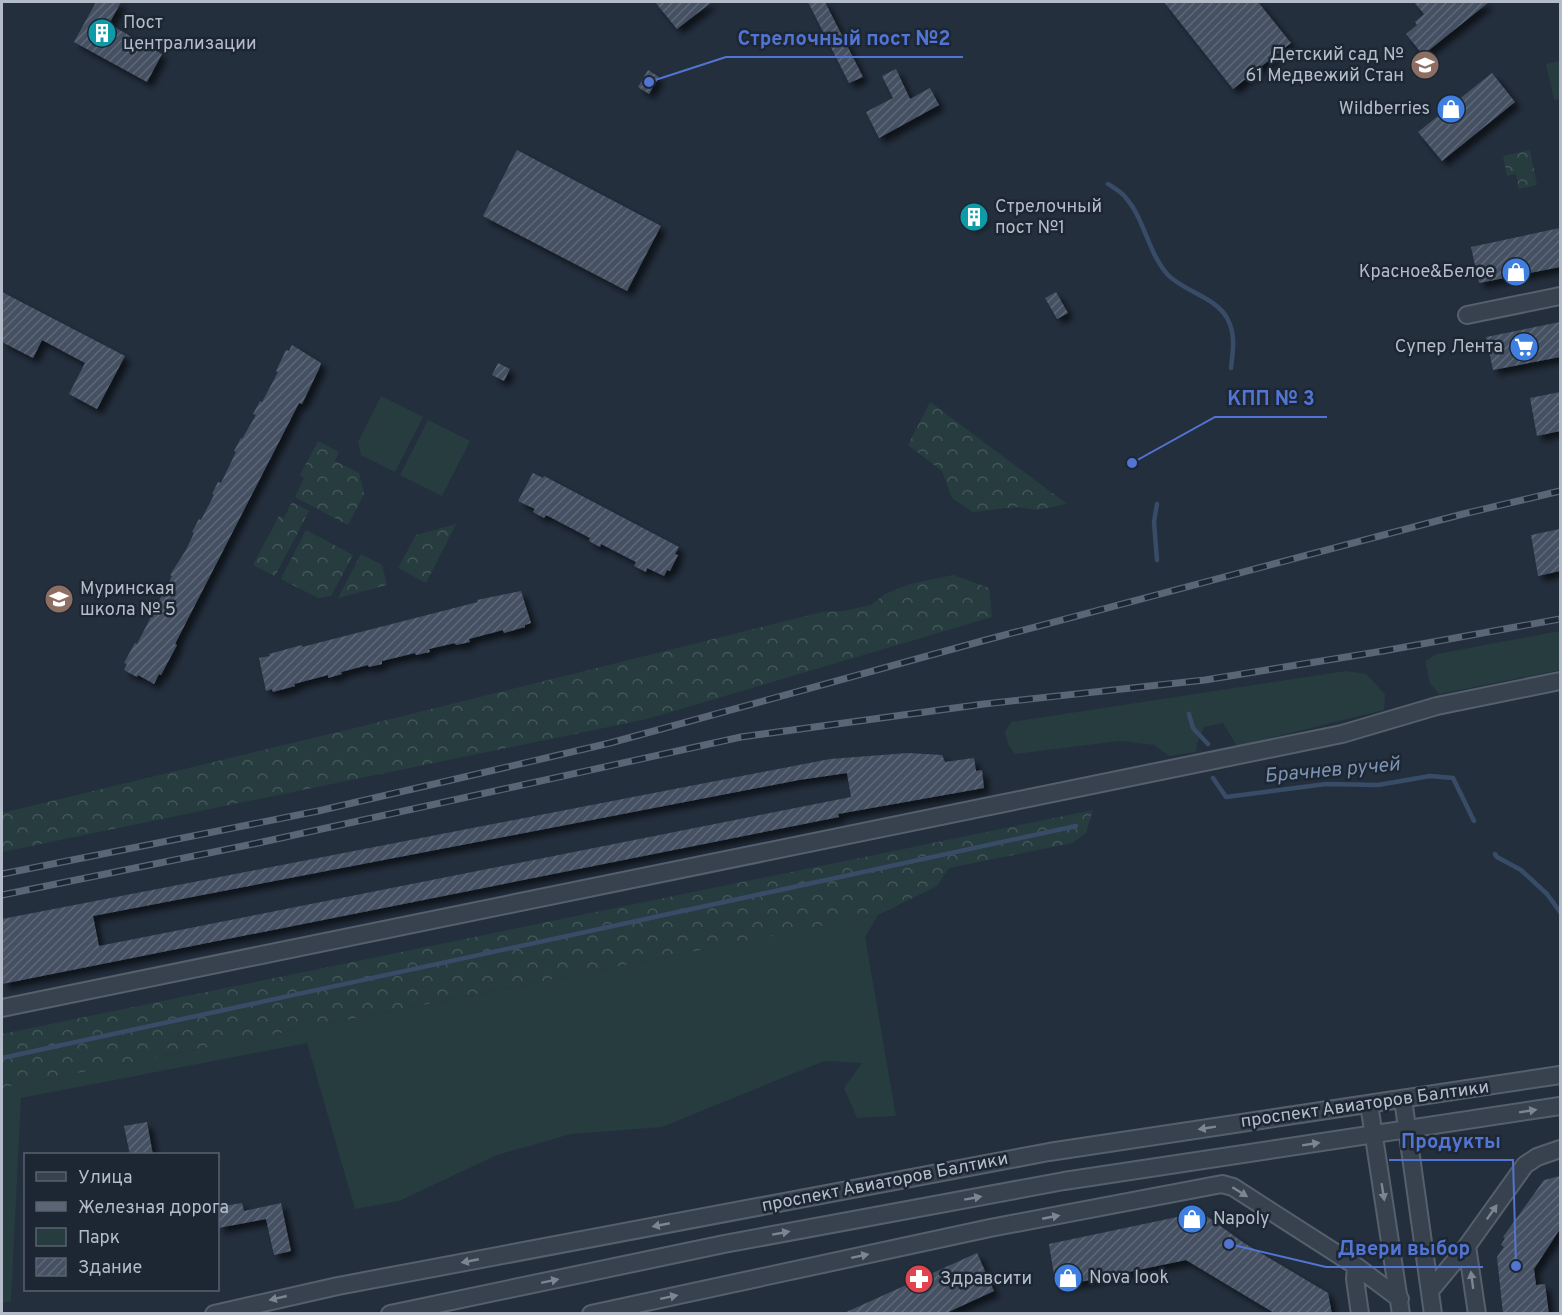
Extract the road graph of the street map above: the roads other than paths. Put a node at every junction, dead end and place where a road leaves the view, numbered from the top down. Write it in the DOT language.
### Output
graph roads {
  1 [pos="1560,296"];
  2 [pos="1467,315"];
  3 [pos="1560,681"];
  4 [pos="2,1008"];
  5 [pos="1560,1075"];
  6 [pos="1403,1099"];
  7 [pos="1369,1104"];
  8 [pos="1560,1106"];
  9 [pos="1408,1129"];
  10 [pos="1373,1134"];
  11 [pos="1556,1150"];
  12 [pos="1467,1246"];
  13 [pos="1356,1266"];
  14 [pos="1430,1291"];
  15 [pos="1400,1306"];
  16 [pos="214,1314"];
  17 [pos="390,1314"];
  18 [pos="591,1314"];
  19 [pos="1360,1314"];
  20 [pos="1433,1314"];
  21 [pos="1477,1314"];
  1 -- 2 [label="street"];
  3 -- 4 [label="street"];
  5 -- 6 [label="street, проспект Авиаторов Балтики"];
  6 -- 7 [label="street, проспект Авиаторов Балтики"];
  6 -- 9 [label="street"];
  7 -- 10 [label="street"];
  7 -- 16 [label="street, проспект Авиаторов Балтики, one-way"];
  9 -- 8 [label="street, проспект Авиаторов Балтики, one-way"];
  9 -- 10 [label="street, проспект Авиаторов Балтики"];
  9 -- 14 [label="street"];
  10 -- 15 [label="street, one-way"];
  17 -- 10 [label="street, проспект Авиаторов Балтики, one-way"];
  12 -- 11 [label="street, one-way"];
  12 -- 14 [label="street"];
  21 -- 12 [label="street, one-way"];
  13 -- 15 [label="street"];
  18 -- 13 [label="street, one-way"];
  13 -- 19 [label="street"];
  14 -- 20 [label="street"];
}
